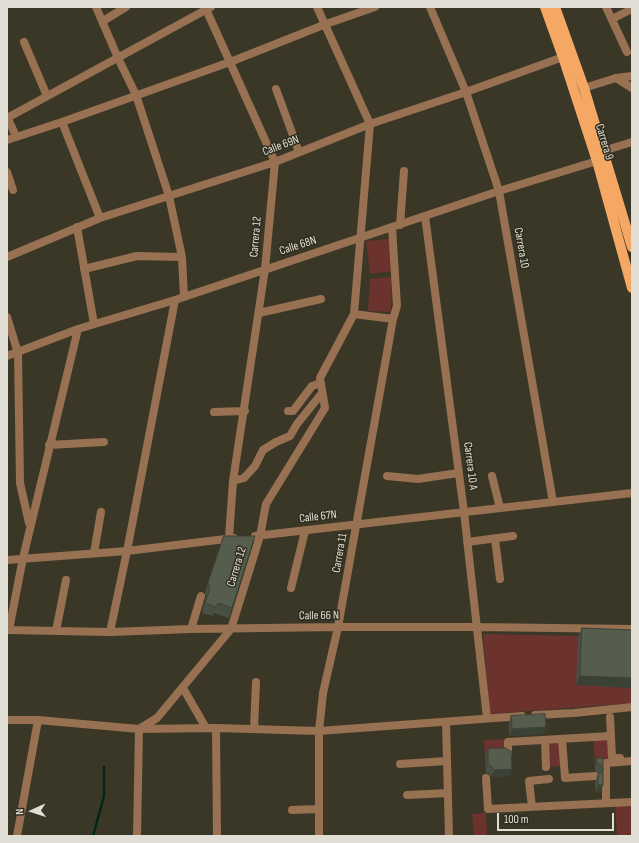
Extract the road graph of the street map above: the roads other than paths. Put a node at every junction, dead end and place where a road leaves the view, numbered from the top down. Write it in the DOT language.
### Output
graph roads {
  1 [pos="96,7"];
  2 [pos="126,7"];
  3 [pos="318,7"];
  4 [pos="375,7"];
  5 [pos="430,7"];
  6 [pos="545,7"];
  7 [pos="555,7"];
  8 [pos="606,7"];
  9 [pos="207,8"];
  10 [pos="632,9"];
  11 [pos="612,19"];
  12 [pos="103,21"];
  13 [pos="326,24"];
  14 [pos="24,42"];
  15 [pos="627,52"];
  16 [pos="563,57"];
  17 [pos="118,58"];
  18 [pos="230,62"];
  19 [pos="632,76"];
  20 [pos="616,78"];
  21 [pos="584,88"];
  22 [pos="632,88"];
  23 [pos="276,89"];
  24 [pos="466,92"];
  25 [pos="136,95"];
  26 [pos="47,96"];
  27 [pos="7,117"];
  28 [pos="62,122"];
  29 [pos="370,124"];
  30 [pos="16,136"];
  31 [pos="7,140"];
  32 [pos="632,142"];
  33 [pos="603,151"];
  34 [pos="299,152"];
  35 [pos="597,161"];
  36 [pos="275,162"];
  37 [pos="404,171"];
  38 [pos="7,172"];
  39 [pos="13,190"];
  40 [pos="499,192"];
  41 [pos="169,196"];
  42 [pos="425,216"];
  43 [pos="100,218"];
  44 [pos="396,226"];
  45 [pos="77,227"];
  46 [pos="359,238"];
  47 [pos="632,247"];
  48 [pos="182,256"];
  49 [pos="7,257"];
  50 [pos="84,269"];
  51 [pos="265,269"];
  52 [pos="632,288"];
  53 [pos="184,297"];
  54 [pos="321,299"];
  55 [pos="175,300"];
  56 [pos="259,313"];
  57 [pos="354,314"];
  58 [pos="7,317"];
  59 [pos="393,319"];
  60 [pos="94,324"];
  61 [pos="78,329"];
  62 [pos="18,353"];
  63 [pos="7,356"];
  64 [pos="321,383"];
  65 [pos="322,393"];
  66 [pos="245,411"];
  67 [pos="288,411"];
  68 [pos="214,412"];
  69 [pos="104,442"];
  70 [pos="50,445"];
  71 [pos="458,473"];
  72 [pos="387,476"];
  73 [pos="492,476"];
  74 [pos="234,481"];
  75 [pos="632,493"];
  76 [pos="553,502"];
  77 [pos="500,508"];
  78 [pos="101,512"];
  79 [pos="464,512"];
  80 [pos="357,524"];
  81 [pos="30,526"];
  82 [pos="305,531"];
  83 [pos="260,536"];
  84 [pos="513,536"];
  85 [pos="229,538"];
  86 [pos="495,539"];
  87 [pos="467,542"];
  88 [pos="127,551"];
  89 [pos="94,553"];
  90 [pos="23,558"];
  91 [pos="7,560"];
  92 [pos="66,580"];
  93 [pos="500,580"];
  94 [pos="292,588"];
  95 [pos="201,596"];
  96 [pos="338,627"];
  97 [pos="476,627"];
  98 [pos="191,629"];
  99 [pos="230,629"];
  100 [pos="632,629"];
  101 [pos="8,630"];
  102 [pos="56,631"];
  103 [pos="110,632"];
  104 [pos="256,682"];
  105 [pos="183,688"];
  106 [pos="632,707"];
  107 [pos="610,717"];
  108 [pos="487,718"];
  109 [pos="7,720"];
  110 [pos="38,720"];
  111 [pos="446,722"];
  112 [pos="206,728"];
  113 [pos="216,728"];
  114 [pos="139,729"];
  115 [pos="254,729"];
  116 [pos="319,731"];
  117 [pos="611,736"];
  118 [pos="562,739"];
  119 [pos="545,740"];
  120 [pos="508,753"];
  121 [pos="632,757"];
  122 [pos="609,760"];
  123 [pos="632,761"];
  124 [pos="447,762"];
  125 [pos="400,764"];
  126 [pos="546,767"];
  127 [pos="595,776"];
  128 [pos="486,778"];
  129 [pos="548,779"];
  130 [pos="448,793"];
  131 [pos="407,795"];
  132 [pos="632,802"];
  133 [pos="606,803"];
  134 [pos="532,807"];
  135 [pos="319,809"];
  136 [pos="292,810"];
  137 [pos="17,836"];
  138 [pos="137,836"];
  139 [pos="217,836"];
  140 [pos="318,836"];
  141 [pos="449,836"];
  1 -- 12 [label="street"];
  2 -- 12 [label="street"];
  3 -- 13 [label="street"];
  4 -- 13 [label="street"];
  5 -- 24 [label="street, Carrera 10"];
  6 -- 16 [label="main road, Carrera 9"];
  7 -- 21 [label="main road, Carrera 9"];
  8 -- 11 [label="street"];
  9 -- 17 [label="street"];
  9 -- 18 [label="street, Carrera 12"];
  10 -- 11 [label="street"];
  11 -- 15 [label="street"];
  12 -- 17 [label="street"];
  13 -- 18 [label="street"];
  13 -- 29 [label="street"];
  14 -- 26 [label="street"];
  16 -- 24 [label="street, Calle 69N"];
  16 -- 35 [label="main road, Carrera 9"];
  17 -- 25 [label="street"];
  17 -- 26 [label="street"];
  18 -- 25 [label="street"];
  18 -- 36 [label="street, Carrera 12"];
  19 -- 20 [label="street"];
  20 -- 21 [label="street"];
  20 -- 22 [label="street"];
  21 -- 33 [label="main road, Carrera 9"];
  23 -- 34 [label="street"];
  24 -- 29 [label="street, Calle 69N"];
  24 -- 40 [label="street, Carrera 10"];
  25 -- 28 [label="street"];
  25 -- 41 [label="street"];
  26 -- 27 [label="street"];
  27 -- 30 [label="street"];
  28 -- 30 [label="street"];
  28 -- 43 [label="street"];
  29 -- 34 [label="street, Calle 69N"];
  29 -- 46 [label="street"];
  30 -- 31 [label="street"];
  32 -- 33 [label="street"];
  33 -- 47 [label="main road, Carrera 9"];
  34 -- 36 [label="street, Calle 69N"];
  35 -- 40 [label="street, Calle 68N"];
  35 -- 52 [label="main road, Carrera 9"];
  36 -- 41 [label="street, Calle 69N"];
  36 -- 51 [label="street, Carrera 12"];
  37 -- 44 [label="street, Carrera 11"];
  38 -- 39 [label="street"];
  40 -- 42 [label="street, Calle 68N"];
  40 -- 76 [label="street, Carrera 10"];
  41 -- 43 [label="street, Calle 69N"];
  41 -- 48 [label="street"];
  42 -- 44 [label="street, Calle 68N"];
  42 -- 71 [label="street, Carrera 10 A"];
  43 -- 45 [label="street, Calle 69N"];
  44 -- 46 [label="street, Calle 68N"];
  44 -- 59 [label="street, Carrera 11"];
  45 -- 49 [label="street, Calle 69N"];
  45 -- 50 [label="street"];
  46 -- 51 [label="street, Calle 68N"];
  46 -- 57 [label="street, Carrera 12"];
  48 -- 50 [label="street"];
  48 -- 53 [label="street"];
  50 -- 60 [label="street"];
  51 -- 53 [label="street, Calle 68N"];
  51 -- 56 [label="street, Carrera 12"];
  53 -- 55 [label="street, Calle 68N"];
  54 -- 56 [label="street"];
  55 -- 60 [label="street, Calle 68N"];
  55 -- 88 [label="street"];
  56 -- 66 [label="street, Carrera 12"];
  57 -- 59 [label="street"];
  57 -- 64 [label="street, Carrera 12"];
  58 -- 62 [label="street"];
  59 -- 80 [label="street, Carrera 11"];
  60 -- 61 [label="street, Calle 68N"];
  61 -- 62 [label="street, Calle 68N"];
  61 -- 70 [label="street"];
  62 -- 63 [label="street, Calle 68N"];
  62 -- 81 [label="street"];
  64 -- 65 [label="street, Carrera 12"];
  64 -- 67 [label="street"];
  65 -- 74 [label="street"];
  65 -- 83 [label="street, Carrera 12"];
  66 -- 68 [label="street"];
  66 -- 74 [label="street, Carrera 12"];
  69 -- 70 [label="street"];
  70 -- 81 [label="street"];
  71 -- 72 [label="street"];
  71 -- 79 [label="street, Carrera 10 A"];
  73 -- 77 [label="street"];
  74 -- 85 [label="street, Carrera 12"];
  75 -- 76 [label="street, Calle 67N"];
  76 -- 77 [label="street, Calle 67N"];
  77 -- 79 [label="street, Calle 67N"];
  78 -- 89 [label="street"];
  79 -- 80 [label="street, Calle 67N"];
  79 -- 87 [label="street, Carrera 10 A"];
  80 -- 82 [label="street, Calle 67N"];
  80 -- 96 [label="street, Carrera 11"];
  81 -- 90 [label="street"];
  82 -- 83 [label="street, Calle 67N"];
  82 -- 94 [label="street"];
  83 -- 85 [label="street, Calle 67N"];
  83 -- 99 [label="street, Carrera 12"];
  84 -- 86 [label="street"];
  85 -- 88 [label="street, Calle 67N"];
  86 -- 87 [label="street"];
  86 -- 93 [label="street"];
  87 -- 97 [label="street, Carrera 10 A"];
  88 -- 89 [label="street, Calle 67N"];
  88 -- 103 [label="street"];
  89 -- 90 [label="street, Calle 67N"];
  90 -- 91 [label="street, Calle 67N"];
  90 -- 101 [label="street"];
  92 -- 102 [label="street"];
  95 -- 98 [label="street"];
  96 -- 97 [label="street, Calle 66 N"];
  96 -- 99 [label="street, Calle 66 N"];
  96 -- 116 [label="street, Carrera 11"];
  97 -- 100 [label="street, Calle 66 N"];
  97 -- 108 [label="street, Carrera 10 A"];
  98 -- 99 [label="street, Calle 66 N"];
  98 -- 103 [label="street, Calle 66 N"];
  99 -- 105 [label="street, Carrera 12"];
  101 -- 102 [label="street, Calle 66 N"];
  102 -- 103 [label="street, Calle 66 N"];
  104 -- 115 [label="street"];
  105 -- 112 [label="street"];
  105 -- 114 [label="street, Carrera 12"];
  106 -- 108 [label="street"];
  107 -- 117 [label="street"];
  108 -- 111 [label="street"];
  109 -- 110 [label="street"];
  110 -- 114 [label="street"];
  110 -- 137 [label="street"];
  111 -- 116 [label="street"];
  111 -- 124 [label="street"];
  112 -- 113 [label="street"];
  112 -- 114 [label="street"];
  113 -- 115 [label="street"];
  113 -- 139 [label="street"];
  114 -- 138 [label="street"];
  115 -- 116 [label="street"];
  116 -- 135 [label="street, Carrera 11"];
  117 -- 118 [label="street"];
  117 -- 122 [label="street"];
  118 -- 119 [label="street"];
  118 -- 127 [label="street"];
  119 -- 120 [label="street"];
  119 -- 126 [label="street"];
  121 -- 122 [label="street"];
  122 -- 123 [label="street"];
  122 -- 133 [label="street"];
  124 -- 125 [label="street"];
  124 -- 130 [label="street"];
  128 -- 134 [label="street"];
  129 -- 134 [label="street"];
  130 -- 131 [label="street"];
  130 -- 141 [label="street"];
  132 -- 133 [label="street"];
  133 -- 134 [label="street"];
  135 -- 136 [label="street"];
  135 -- 140 [label="street, Carrera 11"];
}
